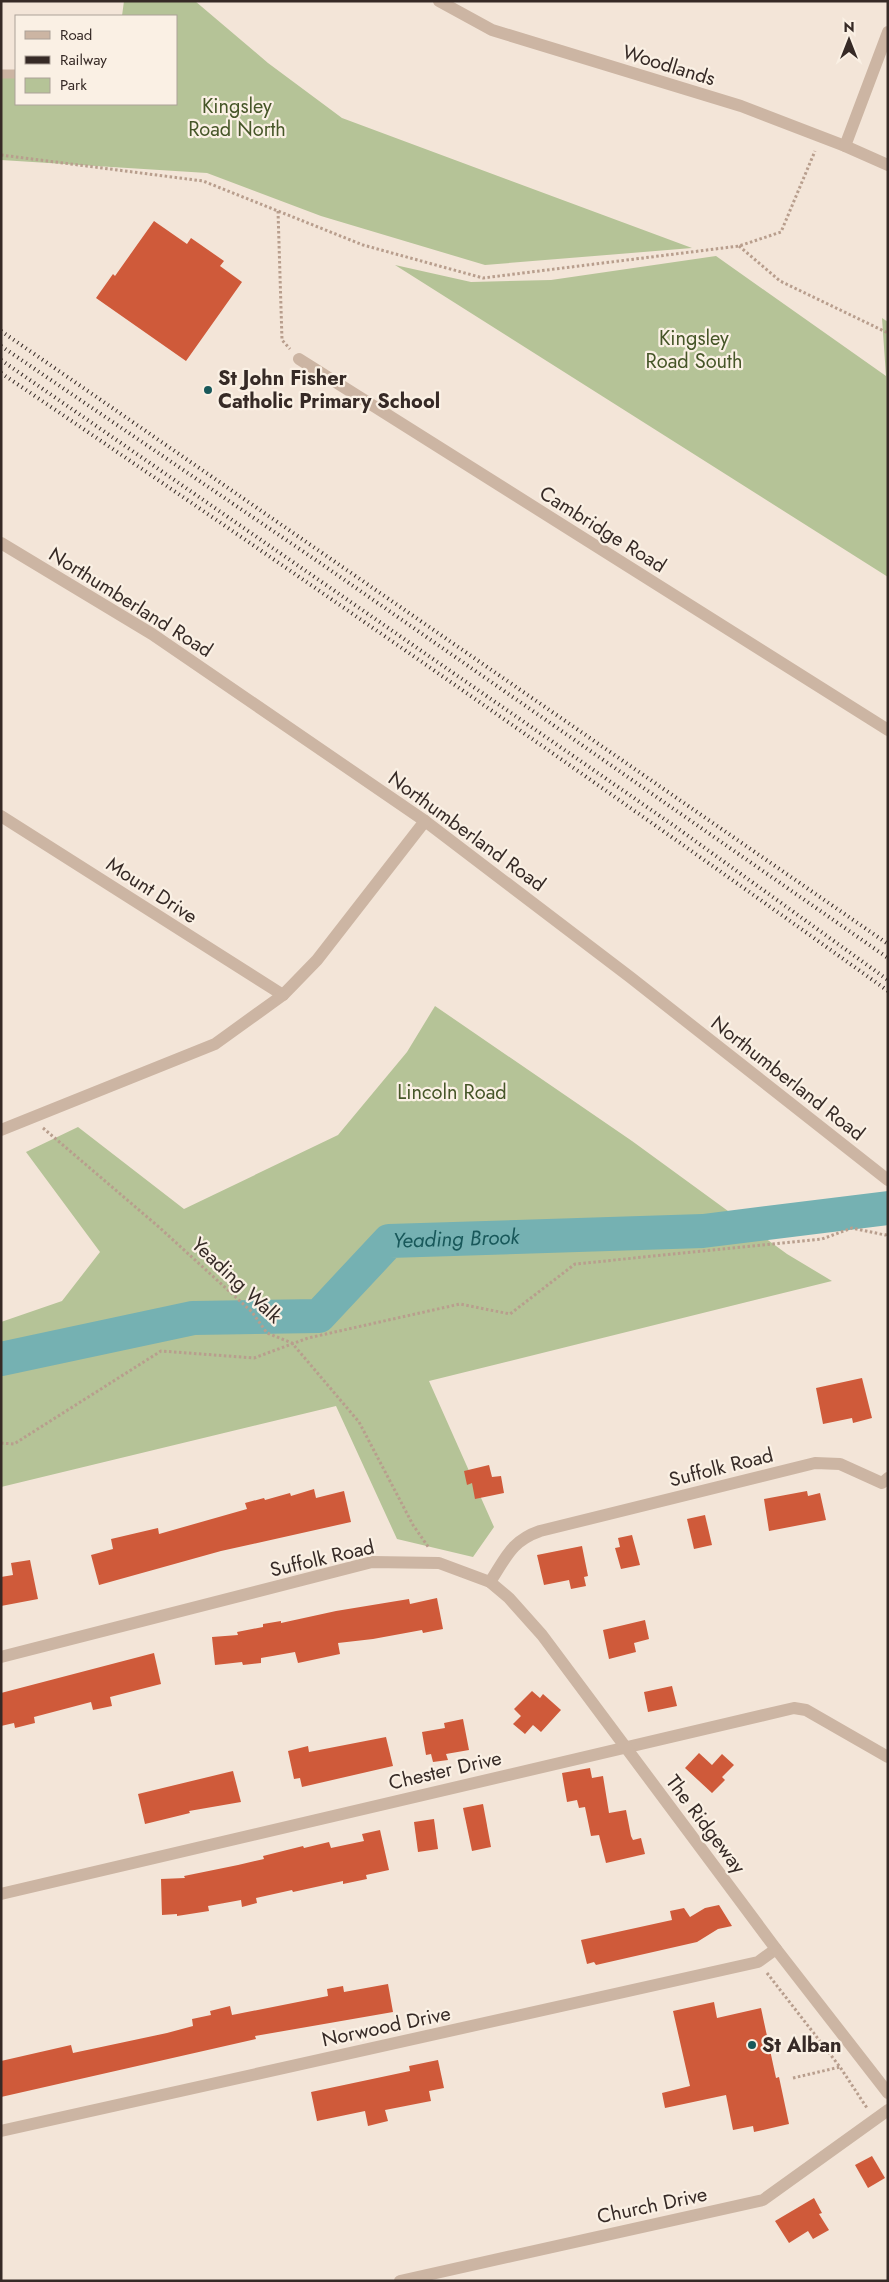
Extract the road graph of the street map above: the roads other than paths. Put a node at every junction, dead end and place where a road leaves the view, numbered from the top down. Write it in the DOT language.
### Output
graph roads {
  1 [pos="439,1"];
  2 [pos="888,32"];
  3 [pos="1,74"];
  4 [pos="15,74"];
  5 [pos="845,146"];
  6 [pos="888,166"];
  7 [pos="299,359"];
  8 [pos="1,543"];
  9 [pos="888,730"];
  10 [pos="1,816"];
  11 [pos="426,821"];
  12 [pos="283,996"];
  13 [pos="1,1130"];
  14 [pos="888,1180"];
  15 [pos="886,1483"];
  16 [pos="490,1582"];
  17 [pos="1,1657"];
  18 [pos="626,1748"];
  19 [pos="888,1756"];
  20 [pos="1,1894"];
  21 [pos="776,1949"];
  22 [pos="887,2092"];
  23 [pos="888,2110"];
  24 [pos="1,2132"];
  25 [pos="400,2281"];
  1 -- 5 [label="street, Woodlands"];
  2 -- 5 [label="street"];
  3 -- 4 [label="lane"];
  5 -- 6 [label="street, Woodlands"];
  7 -- 9 [label="street, Cambridge Road"];
  8 -- 11 [label="street, Northumberland Road"];
  10 -- 12 [label="street, Mount Drive"];
  11 -- 12 [label="street"];
  11 -- 14 [label="street, Northumberland Road"];
  12 -- 13 [label="street"];
  15 -- 16 [label="street, Suffolk Road"];
  16 -- 17 [label="street, Suffolk Road"];
  16 -- 18 [label="street, The Ridgeway"];
  18 -- 19 [label="street, Chester Drive"];
  18 -- 20 [label="street, Chester Drive"];
  18 -- 21 [label="street, The Ridgeway"];
  21 -- 22 [label="street, The Ridgeway"];
  21 -- 24 [label="street, Norwood Drive"];
  23 -- 25 [label="street, Church Drive"];
}
